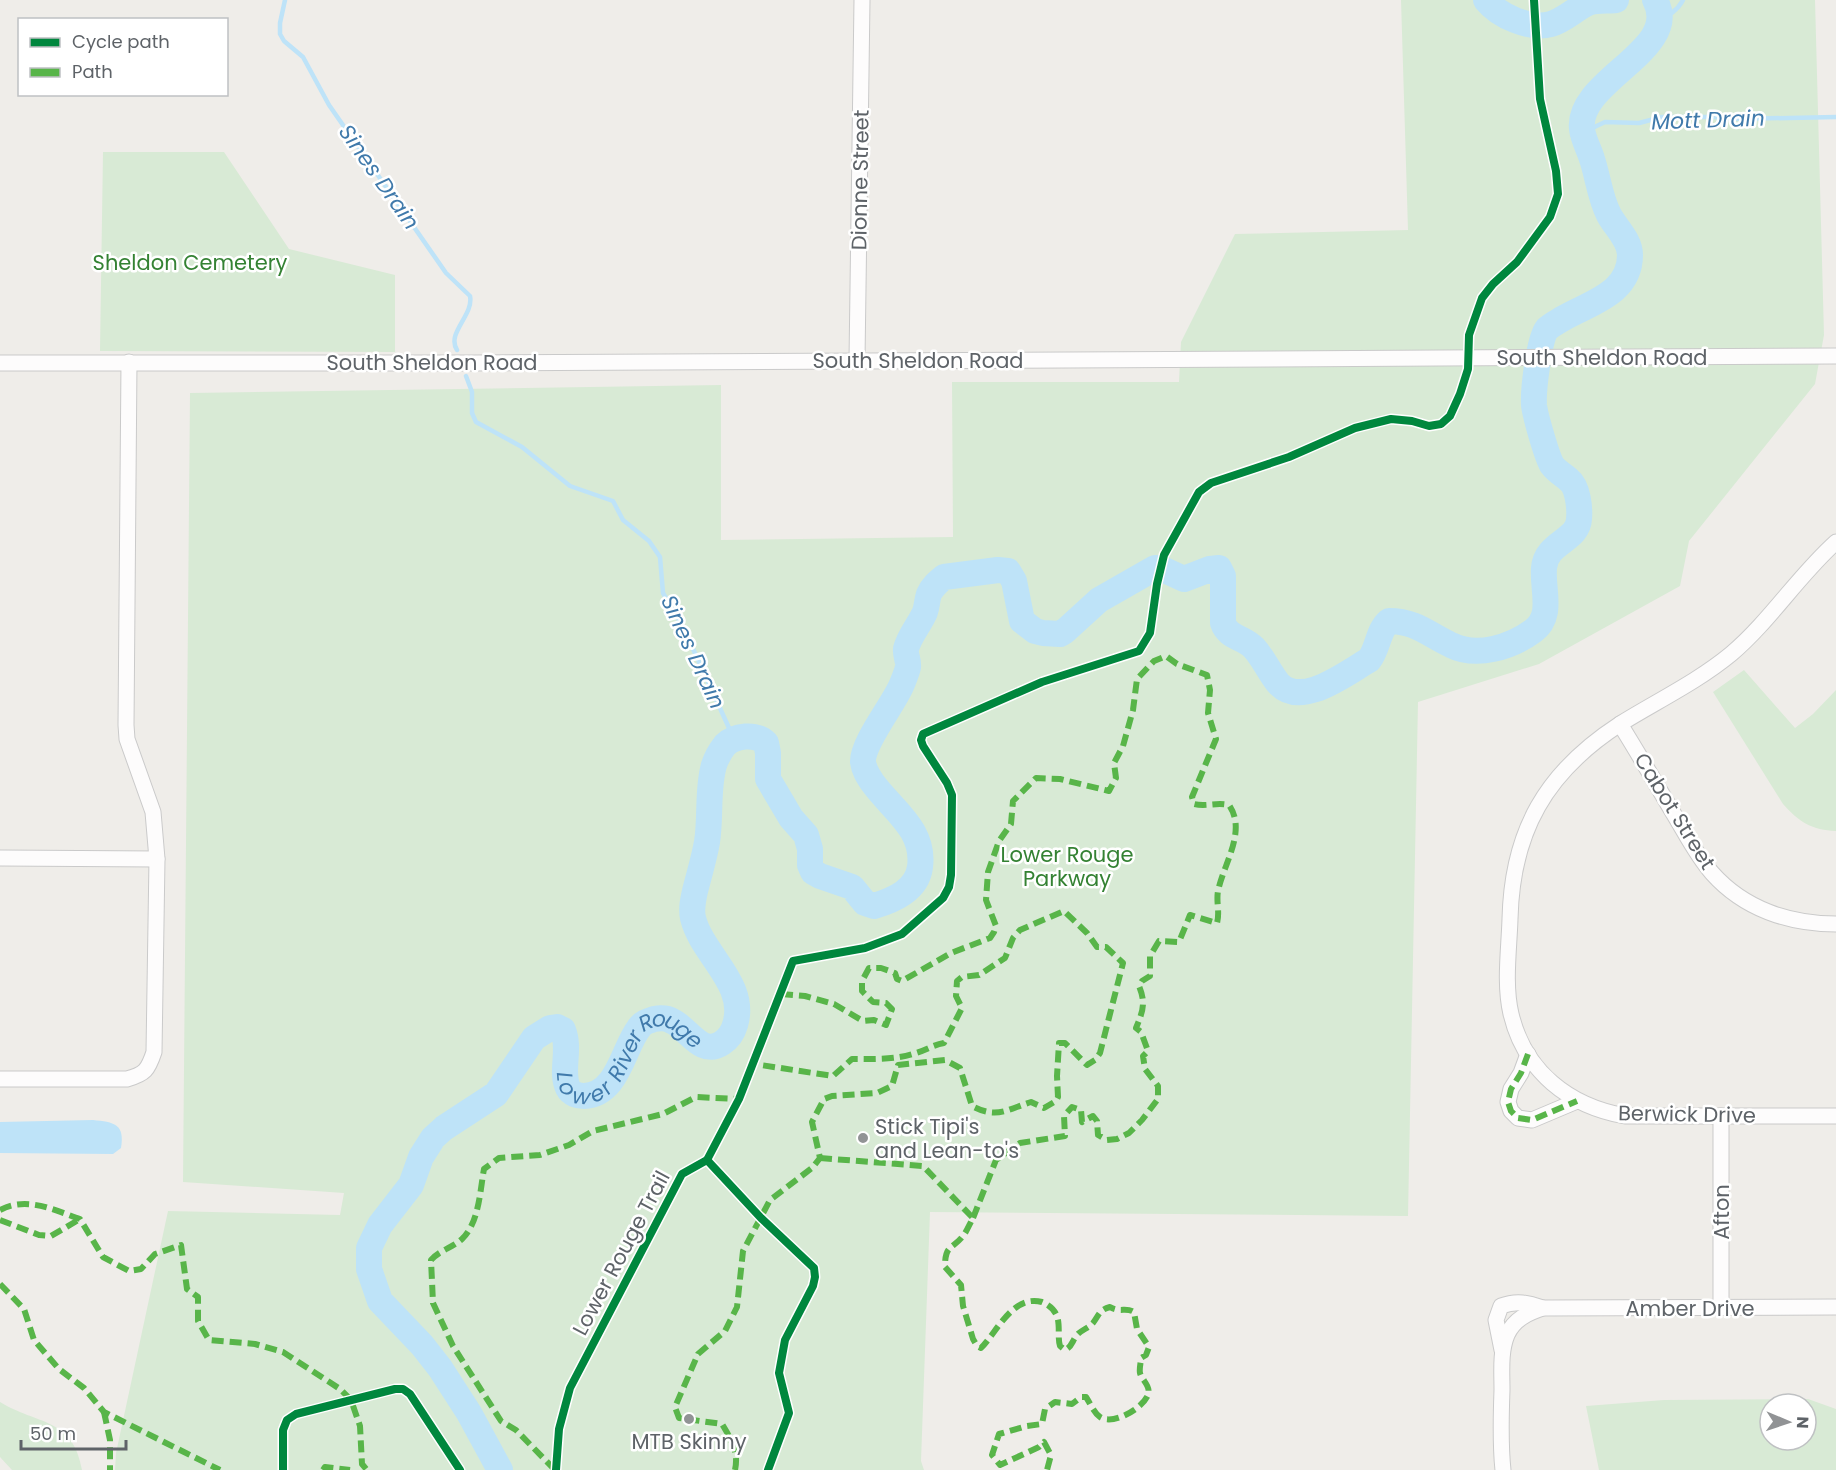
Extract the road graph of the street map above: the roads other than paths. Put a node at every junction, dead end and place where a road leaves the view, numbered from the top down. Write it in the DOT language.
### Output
graph roads {
  1 [pos="862,0"];
  2 [pos="1836,356"];
  3 [pos="857,360"];
  4 [pos="129,362"];
  5 [pos="0,363"];
  6 [pos="1836,542"];
  7 [pos="1620,724"];
  8 [pos="0,858"];
  9 [pos="157,859"];
  10 [pos="1836,924"];
  11 [pos="1528,1054"];
  12 [pos="0,1079"];
  13 [pos="1577,1101"];
  14 [pos="1721,1116"];
  15 [pos="1836,1116"];
  16 [pos="1836,1307"];
  17 [pos="1543,1308"];
  18 [pos="1721,1308"];
  19 [pos="1502,1350"];
  20 [pos="1503,1470"];
  1 -- 3 [label="street, Dionne Street"];
  2 -- 3 [label="street, South Sheldon Road"];
  3 -- 4 [label="street, South Sheldon Road"];
  4 -- 5 [label="street, South Sheldon Road"];
  4 -- 9 [label="street"];
  6 -- 7 [label="street, Berwick Drive"];
  7 -- 10 [label="street, Cabot Street"];
  7 -- 11 [label="street, Berwick Drive"];
  8 -- 9 [label="street"];
  9 -- 12 [label="street"];
  11 -- 13 [label="street, Berwick Drive"];
  11 -- 13 [label="street"];
  13 -- 14 [label="street, Berwick Drive"];
  14 -- 15 [label="street, Berwick Drive"];
  14 -- 18 [label="street, Afton"];
  16 -- 18 [label="street, Amber Drive"];
  17 -- 18 [label="street, Amber Drive"];
  17 -- 19 [label="street, Amber Drive"];
  17 -- 19 [label="street, Amber Drive"];
  19 -- 20 [label="street"];
}
